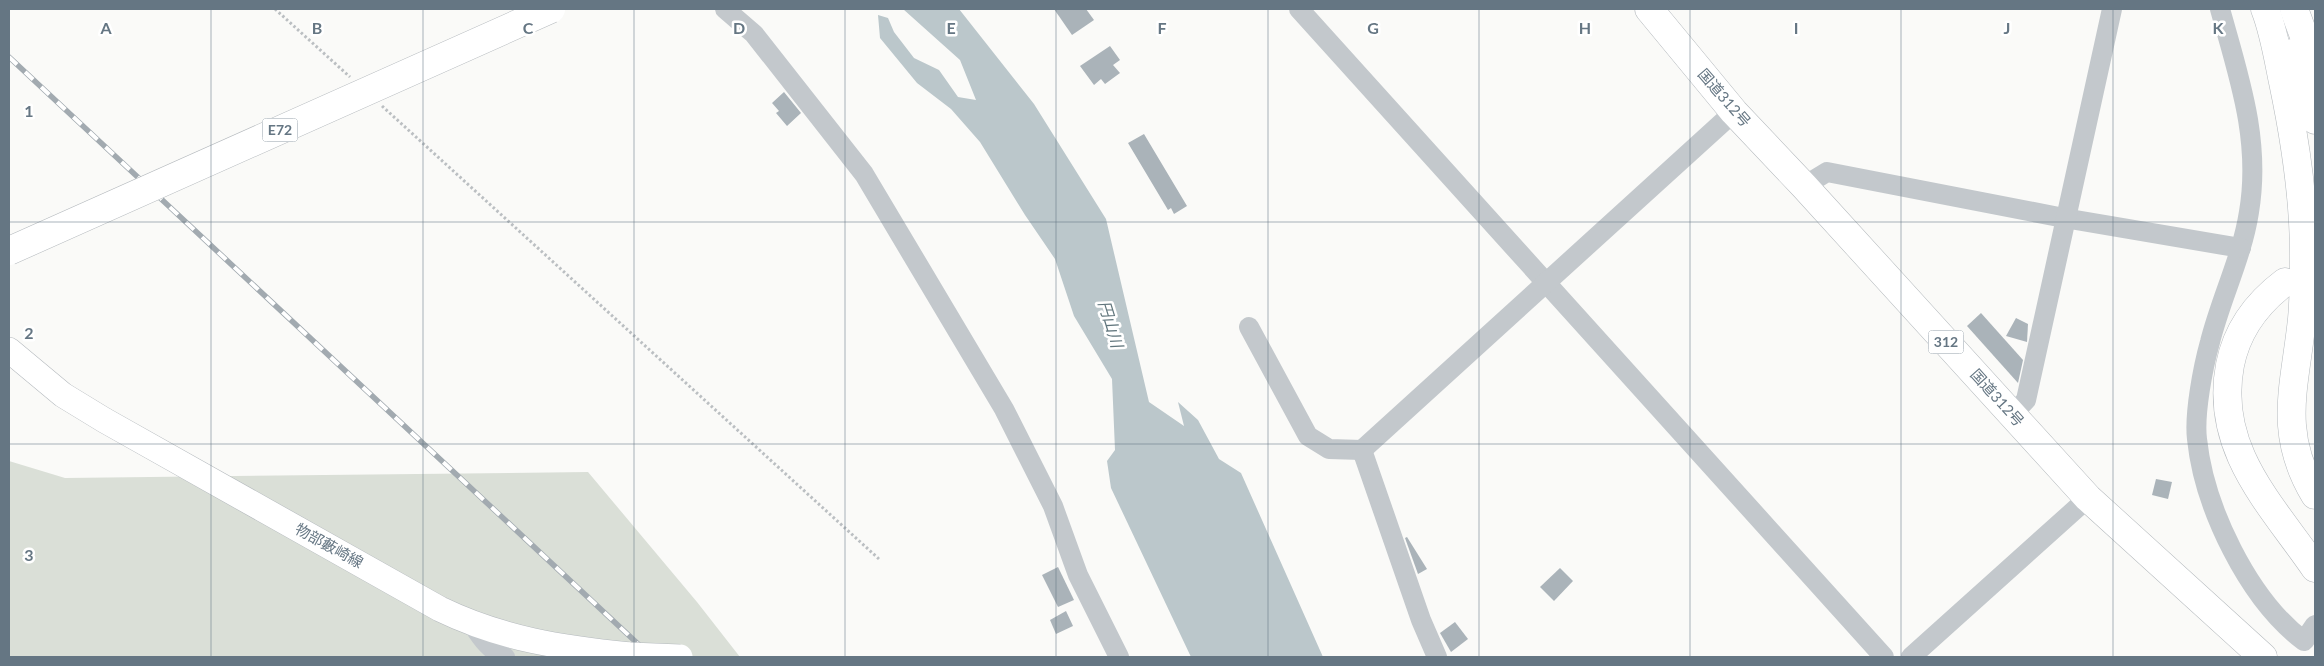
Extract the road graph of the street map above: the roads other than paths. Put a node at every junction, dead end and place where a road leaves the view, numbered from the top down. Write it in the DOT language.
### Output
graph roads {
  1 [pos="551,9"];
  2 [pos="725,9"];
  3 [pos="1299,9"];
  4 [pos="1649,9"];
  5 [pos="2112,9"];
  6 [pos="2220,9"];
  7 [pos="2294,9"];
  8 [pos="2270,10"];
  9 [pos="2315,66"];
  10 [pos="1734,112"];
  11 [pos="2315,120"];
  12 [pos="1804,186"];
  13 [pos="2064,218"];
  14 [pos="2240,248"];
  15 [pos="9,251"];
  16 [pos="1544,282"];
  17 [pos="2285,282"];
  18 [pos="1249,327"];
  19 [pos="9,350"];
  20 [pos="2012,415"];
  21 [pos="1362,450"];
  22 [pos="2315,495"];
  23 [pos="2088,498"];
  24 [pos="2315,568"];
  25 [pos="473,625"];
  26 [pos="2315,625"];
  27 [pos="505,657"];
  28 [pos="681,657"];
  29 [pos="1119,657"];
  30 [pos="1437,657"];
  31 [pos="1884,657"];
  32 [pos="1911,657"];
  33 [pos="2263,657"];
  1 -- 15 [label="highway, E72, bridge"];
  2 -- 29 [label="street"];
  3 -- 16 [label="street"];
  4 -- 10 [label="highway, 国道312号 / 312"];
  5 -- 13 [label="street"];
  6 -- 14 [label="street"];
  7 -- 9 [label="highway"];
  8 -- 11 [label="highway"];
  8 -- 22 [label="highway"];
  10 -- 12 [label="highway, 国道312号 / 312"];
  10 -- 16 [label="street"];
  12 -- 13 [label="street"];
  12 -- 20 [label="highway, 国道312号 / 312"];
  13 -- 14 [label="street"];
  13 -- 20 [label="street"];
  14 -- 26 [label="street"];
  16 -- 21 [label="street"];
  16 -- 31 [label="street"];
  17 -- 24 [label="highway"];
  18 -- 21 [label="street"];
  19 -- 25 [label="main road, 物部藪崎線"];
  20 -- 23 [label="highway, 国道312号 / 312"];
  21 -- 30 [label="street"];
  23 -- 32 [label="street"];
  23 -- 33 [label="highway, 国道312号 / 312"];
  25 -- 27 [label="street"];
  25 -- 28 [label="main road, 物部藪崎線, bridge"];
}
